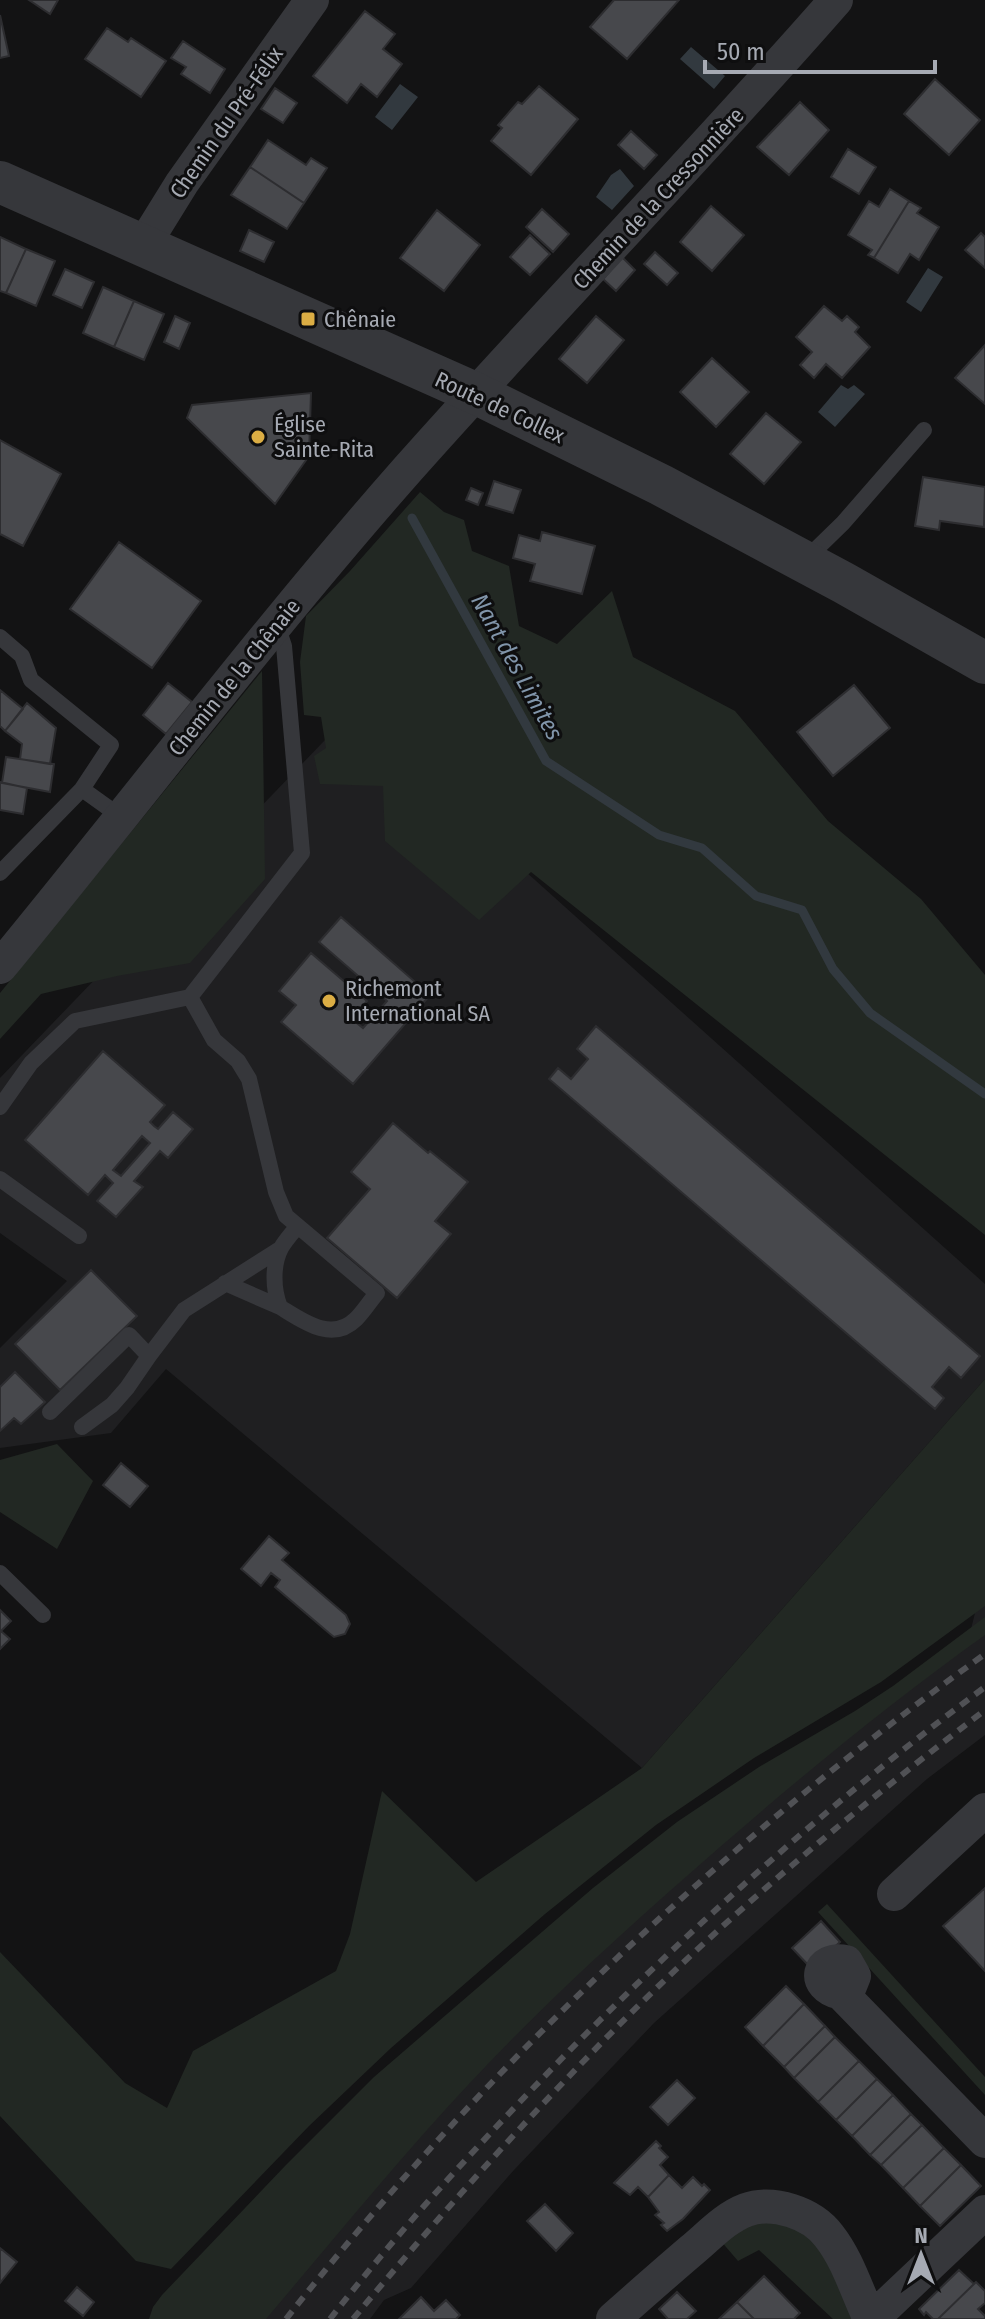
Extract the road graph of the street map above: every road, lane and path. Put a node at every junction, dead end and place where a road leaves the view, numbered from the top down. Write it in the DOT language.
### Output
graph roads {
  1 [pos="312,0"];
  2 [pos="836,0"];
  3 [pos="0,182"];
  4 [pos="143,246"];
  5 [pos="477,394"];
  6 [pos="924,430"];
  7 [pos="804,562"];
  8 [pos="277,625"];
  9 [pos="0,637"];
  10 [pos="985,663"];
  11 [pos="82,789"];
  12 [pos="121,817"];
  13 [pos="0,873"];
  14 [pos="0,967"];
  15 [pos="190,997"];
  16 [pos="0,1107"];
  17 [pos="0,1179"];
  18 [pos="297,1227"];
  19 [pos="79,1236"];
  20 [pos="280,1249"];
  21 [pos="225,1283"];
  22 [pos="280,1307"];
  23 [pos="149,1356"];
  24 [pos="50,1412"];
  25 [pos="82,1427"];
  26 [pos="0,1573"];
  27 [pos="43,1615"];
  28 [pos="985,1810"];
  29 [pos="894,1894"];
  30 [pos="841,1993"];
  31 [pos="985,2141"];
  32 [pos="985,2212"];
  33 [pos="613,2319"];
  34 [pos="871,2319"];
  1 -- 4 [label="street, Chemin du Pré-Félix"];
  2 -- 5 [label="street, Chemin de la Cressonnière"];
  3 -- 4 [label="street, Route de Collex"];
  4 -- 5 [label="street, Route de Collex"];
  5 -- 7 [label="street, Route de Collex"];
  5 -- 8 [label="street, Chemin de la Chênaie"];
  6 -- 7 [label="lane"];
  7 -- 10 [label="street, Route de Collex"];
  8 -- 12 [label="street, Chemin de la Chênaie"];
  8 -- 15 [label="lane"];
  9 -- 11 [label="lane"];
  11 -- 12 [label="lane"];
  11 -- 13 [label="lane"];
  12 -- 14 [label="street, Chemin de la Chênaie"];
  15 -- 16 [label="lane"];
  15 -- 18 [label="lane"];
  17 -- 19 [label="lane"];
  18 -- 20 [label="lane"];
  18 -- 22 [label="lane"];
  20 -- 21 [label="lane"];
  20 -- 22 [label="lane"];
  21 -- 22 [label="lane"];
  21 -- 23 [label="lane"];
  23 -- 24 [label="lane"];
  23 -- 25 [label="lane"];
  26 -- 27 [label="lane"];
  28 -- 29 [label="street"];
  30 -- 31 [label="street"];
  32 -- 34 [label="street"];
  33 -- 34 [label="street"];
}
